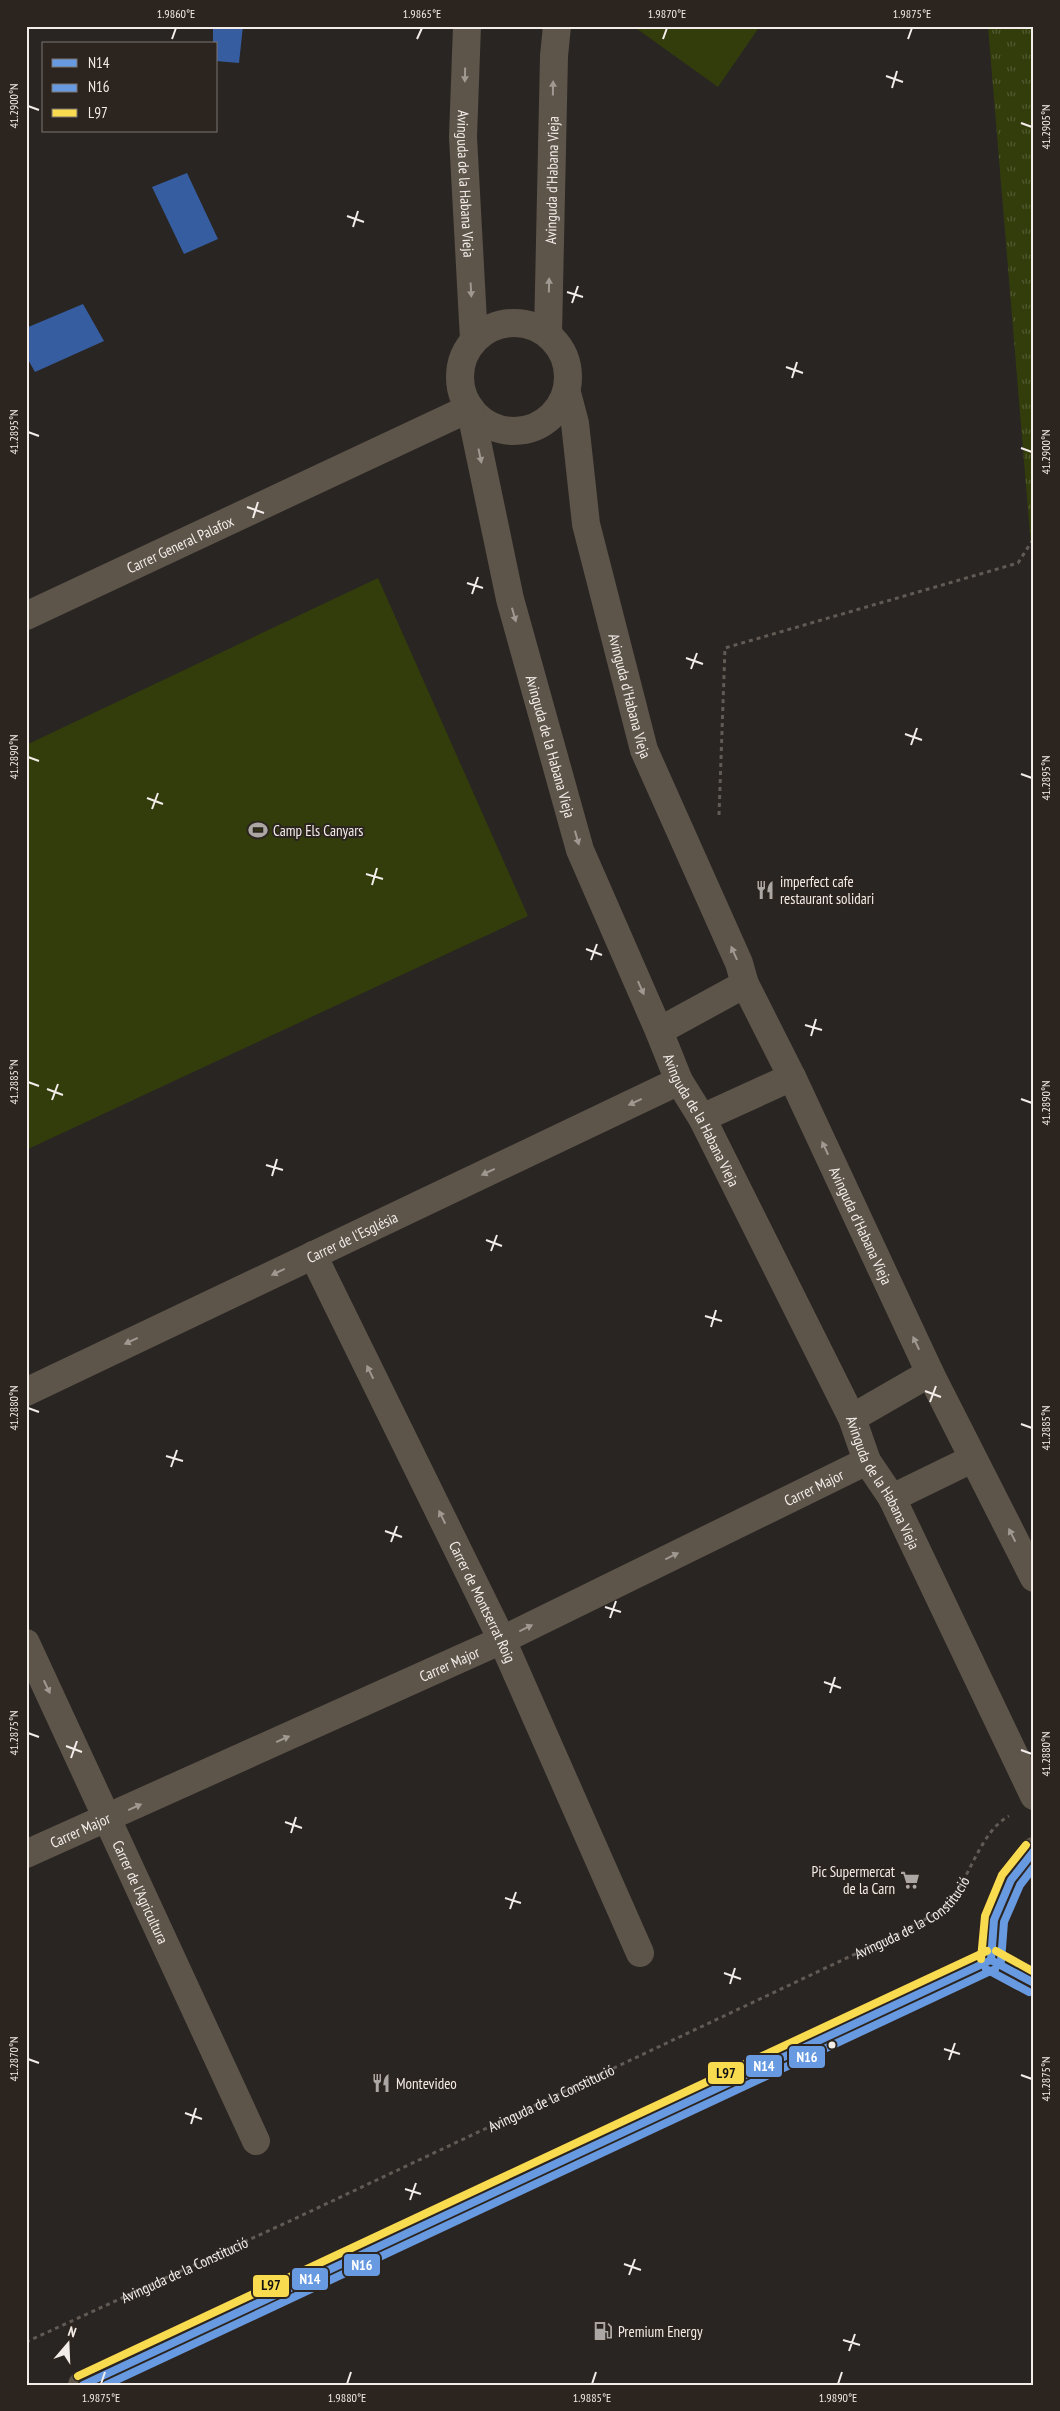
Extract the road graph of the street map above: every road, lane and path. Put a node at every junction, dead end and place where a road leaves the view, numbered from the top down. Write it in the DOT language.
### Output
graph roads {
  1 [pos="467,26"];
  2 [pos="557,26"];
  3 [pos="548,334"];
  4 [pos="474,340"];
  5 [pos="567,393"];
  6 [pos="470,408"];
  7 [pos="1034,538"];
  8 [pos="26,616"];
  9 [pos="719,815"];
  10 [pos="745,984"];
  11 [pos="659,1030"];
  12 [pos="792,1078"];
  13 [pos="679,1081"];
  14 [pos="702,1118"];
  15 [pos="313,1255"];
  16 [pos="930,1373"];
  17 [pos="26,1392"];
  18 [pos="852,1418"];
  19 [pos="972,1459"];
  20 [pos="867,1460"];
  21 [pos="892,1498"];
  22 [pos="1034,1578"];
  23 [pos="502,1640"];
  24 [pos="26,1643"];
  25 [pos="1026,1804"];
  26 [pos="108,1819"];
  27 [pos="1034,1851"];
  28 [pos="26,1854"];
  29 [pos="640,1953"];
  30 [pos="991,1960"];
  31 [pos="1034,1983"];
  32 [pos="256,2141"];
  33 [pos="26,2342"];
  34 [pos="82,2385"];
  1 -- 4 [label="street, Avinguda de la Habana Vieja, one-way"];
  3 -- 2 [label="street, Avinguda d'Habana Vieja, one-way"];
  3 -- 4 [label="street"];
  3 -- 5 [label="street"];
  4 -- 6 [label="street"];
  5 -- 6 [label="street"];
  10 -- 5 [label="street, Avinguda d'Habana Vieja, one-way"];
  6 -- 8 [label="street, Carrer General Palafox"];
  6 -- 11 [label="street, Avinguda de la Habana Vieja, one-way"];
  7 -- 9 [label="path"];
  10 -- 11 [label="street"];
  10 -- 12 [label="street, Avinguda d'Habana Vieja"];
  11 -- 13 [label="street, Avinguda de la Habana Vieja"];
  12 -- 14 [label="street"];
  16 -- 12 [label="street, Avinguda d'Habana Vieja, one-way"];
  13 -- 14 [label="street, Avinguda de la Habana Vieja"];
  13 -- 15 [label="street, Carrer de l'Església, one-way"];
  14 -- 18 [label="street, Avinguda de la Habana Vieja"];
  15 -- 17 [label="street, Carrer de l'Església, one-way"];
  23 -- 15 [label="street, Carrer de Montserrat Roig, one-way"];
  16 -- 18 [label="street"];
  16 -- 19 [label="street, Avinguda d'Habana Vieja"];
  18 -- 20 [label="street, Avinguda de la Habana Vieja"];
  19 -- 21 [label="street"];
  22 -- 19 [label="street, Avinguda d'Habana Vieja, one-way"];
  20 -- 21 [label="street, Avinguda de la Habana Vieja"];
  23 -- 20 [label="street, Carrer Major, one-way"];
  21 -- 25 [label="street, Avinguda de la Habana Vieja"];
  26 -- 23 [label="street, Carrer Major, one-way"];
  23 -- 29 [label="street, Carrer de Montserrat Roig"];
  24 -- 26 [label="street, Carrer de l'Agricultura, one-way"];
  25 -- 33 [label="path, Avinguda de la Constitució"];
  26 -- 28 [label="street, Carrer Major"];
  26 -- 32 [label="street, Carrer de l'Agricultura"];
  27 -- 30 [label="street"];
  30 -- 31 [label="street"];
  30 -- 34 [label="street"];
}
